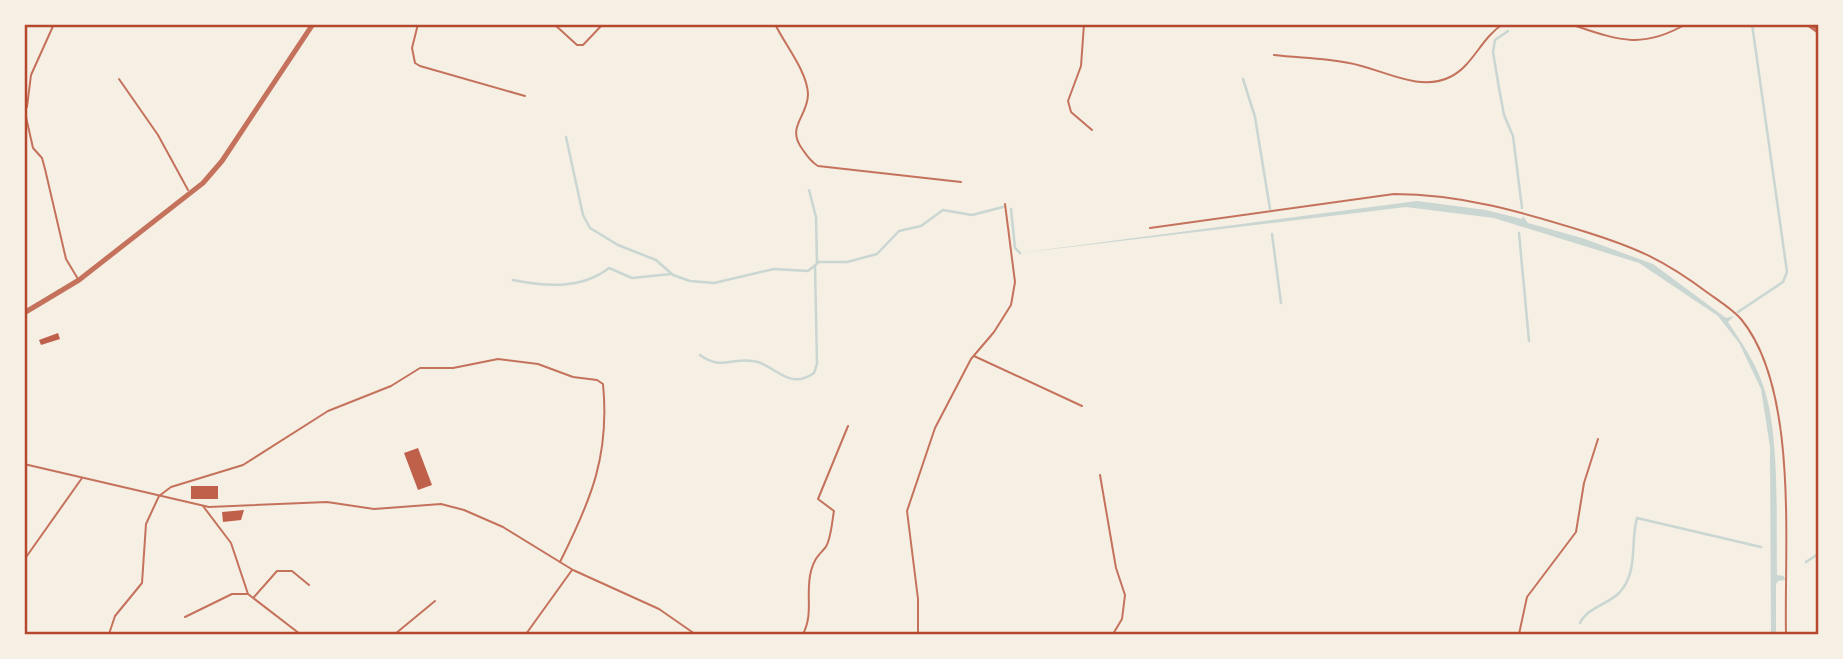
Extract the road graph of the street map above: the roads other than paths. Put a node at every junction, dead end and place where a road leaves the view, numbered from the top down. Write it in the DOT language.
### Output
graph roads {
  1 [pos="54,24"];
  2 [pos="313,24"];
  3 [pos="418,24"];
  4 [pos="554,24"];
  5 [pos="603,24"];
  6 [pos="775,24"];
  7 [pos="1084,24"];
  8 [pos="1503,24"];
  9 [pos="1570,24"];
  10 [pos="1686,24"];
  11 [pos="1808,24"];
  12 [pos="1818,31"];
  13 [pos="1274,55"];
  14 [pos="119,79"];
  15 [pos="525,96"];
  16 [pos="26,108"];
  17 [pos="1092,130"];
  18 [pos="961,182"];
  19 [pos="191,194"];
  20 [pos="1005,204"];
  21 [pos="1150,228"];
  22 [pos="79,280"];
  23 [pos="24,313"];
  24 [pos="973,356"];
  25 [pos="1083,406"];
  26 [pos="848,426"];
  27 [pos="1598,439"];
  28 [pos="24,464"];
  29 [pos="1100,475"];
  30 [pos="82,478"];
  31 [pos="159,496"];
  32 [pos="202,506"];
  33 [pos="24,560"];
  34 [pos="560,562"];
  35 [pos="573,570"];
  36 [pos="309,586"];
  37 [pos="248,594"];
  38 [pos="253,598"];
  39 [pos="435,601"];
  40 [pos="185,617"];
  41 [pos="109,635"];
  42 [pos="300,635"];
  43 [pos="395,635"];
  44 [pos="526,635"];
  45 [pos="695,635"];
  46 [pos="803,635"];
  47 [pos="918,635"];
  48 [pos="1112,635"];
  49 [pos="1519,635"];
  50 [pos="1786,635"];
  1 -- 16 [label="lane"];
  2 -- 19 [label="street"];
  3 -- 15 [label="lane"];
  4 -- 5 [label="lane"];
  6 -- 18 [label="lane"];
  7 -- 17 [label="lane"];
  8 -- 13 [label="lane"];
  9 -- 10 [label="lane"];
  11 -- 12 [label="street"];
  14 -- 19 [label="lane"];
  16 -- 22 [label="lane"];
  19 -- 22 [label="street"];
  20 -- 24 [label="lane"];
  21 -- 50 [label="lane"];
  22 -- 23 [label="street"];
  24 -- 25 [label="lane"];
  24 -- 47 [label="lane"];
  26 -- 46 [label="lane"];
  27 -- 49 [label="lane"];
  28 -- 30 [label="lane"];
  29 -- 48 [label="lane"];
  30 -- 31 [label="lane"];
  30 -- 33 [label="lane"];
  31 -- 32 [label="lane"];
  31 -- 34 [label="lane"];
  31 -- 41 [label="lane"];
  32 -- 34 [label="lane"];
  32 -- 37 [label="lane"];
  34 -- 35 [label="lane"];
  35 -- 44 [label="lane"];
  35 -- 45 [label="lane"];
  36 -- 38 [label="lane"];
  37 -- 38 [label="lane"];
  37 -- 40 [label="lane"];
  38 -- 42 [label="lane"];
  39 -- 43 [label="lane"];
}
